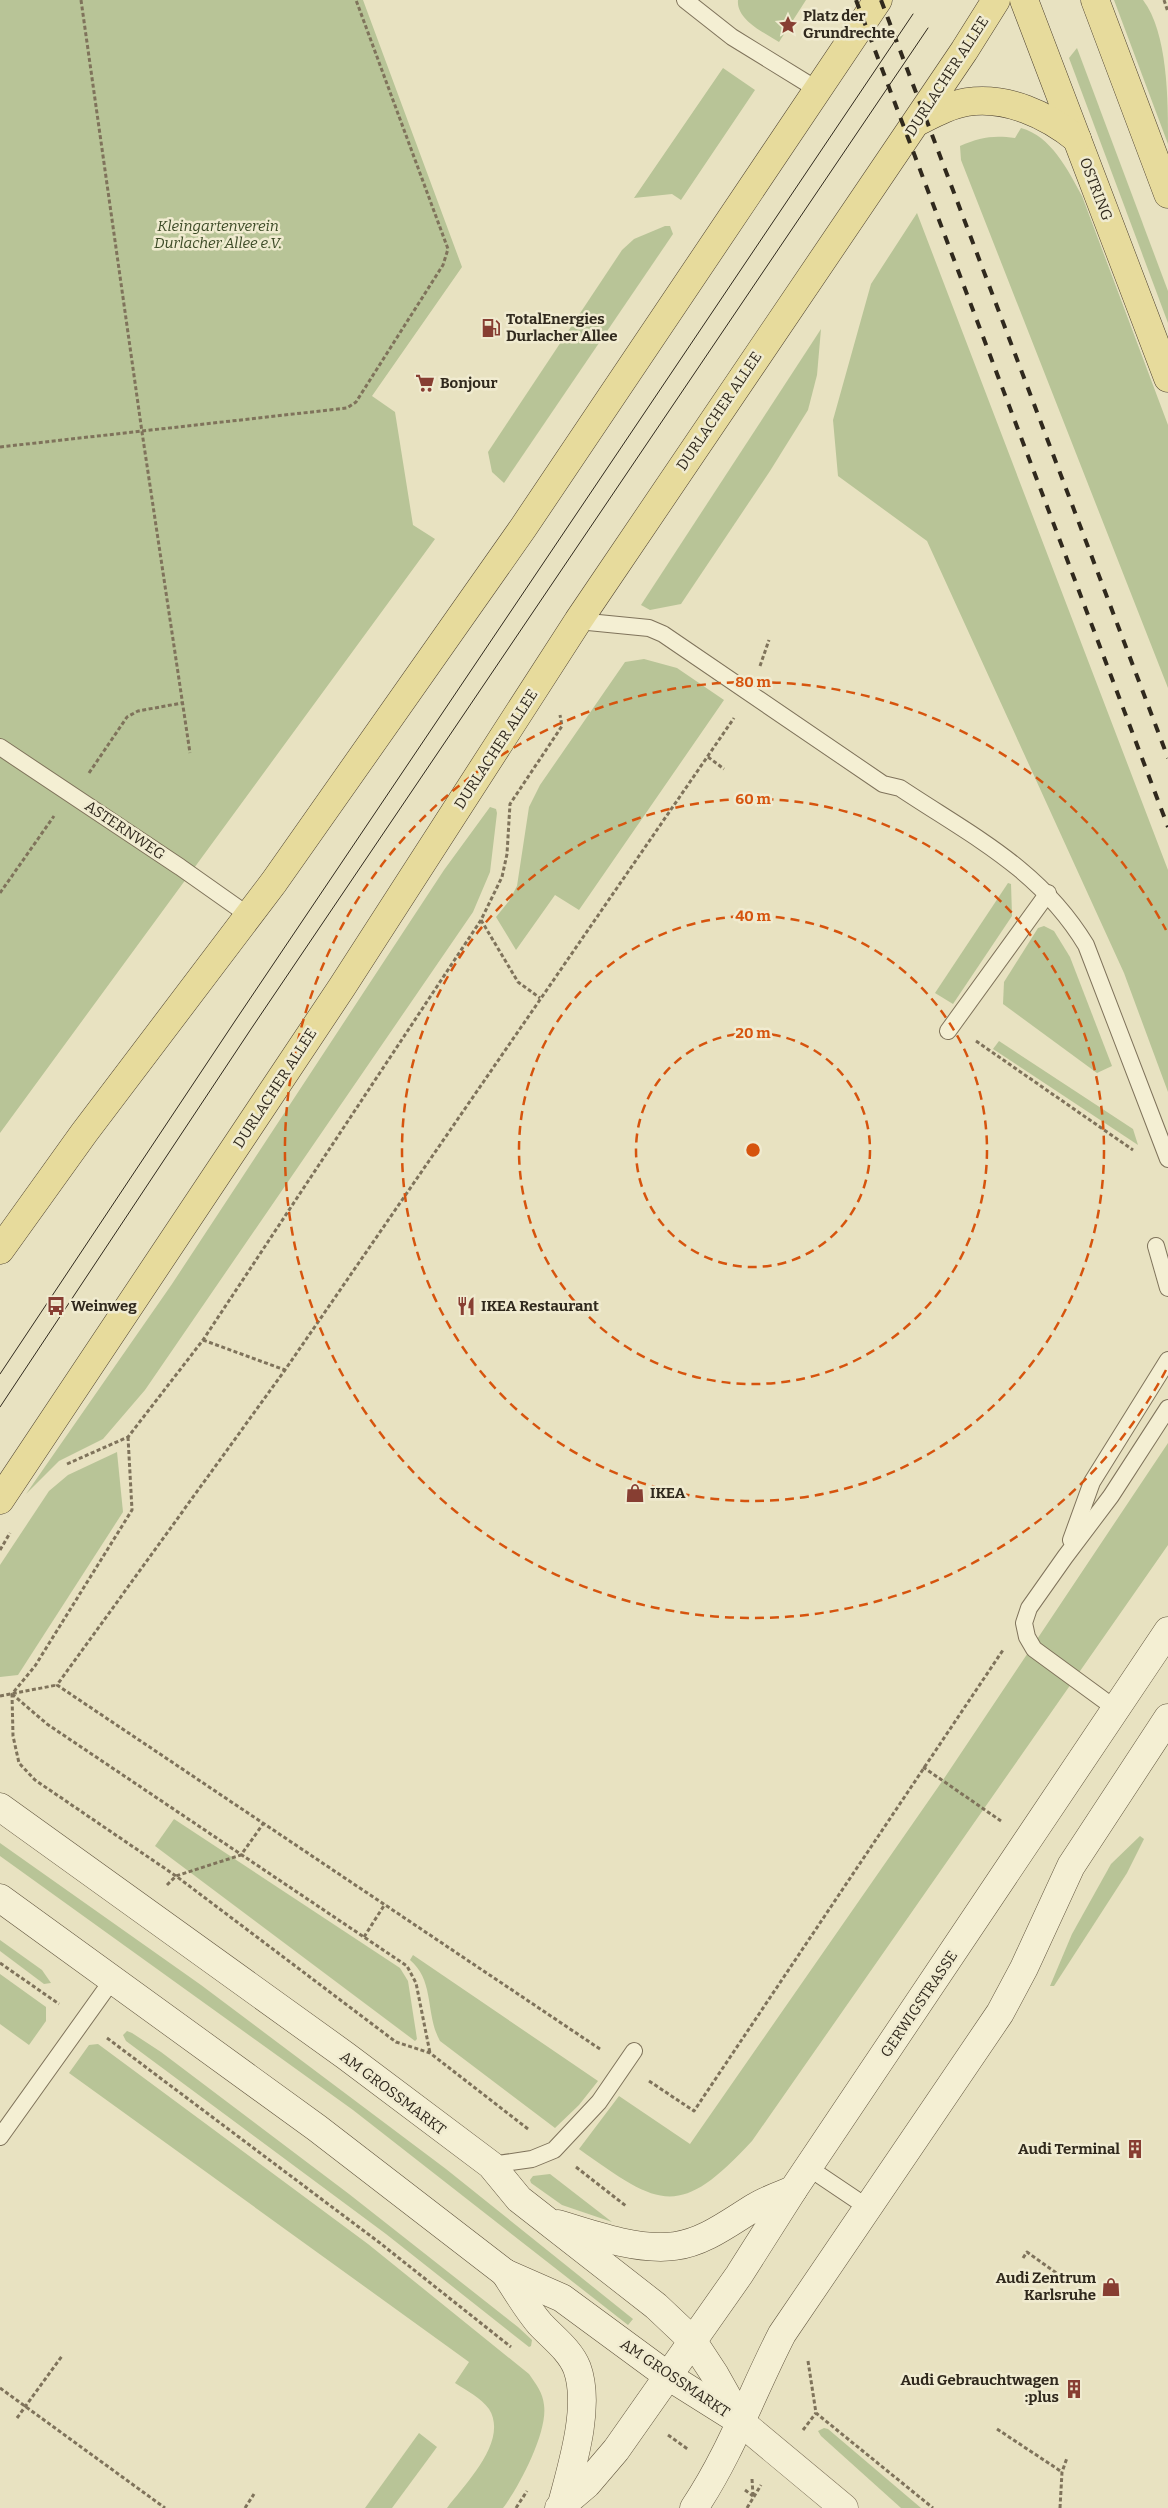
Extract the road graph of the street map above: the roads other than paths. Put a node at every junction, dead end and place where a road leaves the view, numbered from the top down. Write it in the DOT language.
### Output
graph roads {
  1 [pos="685,0"];
  2 [pos="878,0"];
  3 [pos="996,0"];
  4 [pos="1024,0"];
  5 [pos="1095,0"];
  6 [pos="818,90"];
  7 [pos="917,122"];
  8 [pos="1077,139"];
  9 [pos="1168,194"];
  10 [pos="1168,378"];
  11 [pos="578,621"];
  12 [pos="0,747"];
  13 [pos="1048,894"];
  14 [pos="248,916"];
  15 [pos="951,1028"];
  16 [pos="1167,1157"];
  17 [pos="1156,1246"];
  18 [pos="0,1250"];
  19 [pos="1168,1288"];
  20 [pos="1168,1360"];
  21 [pos="1168,1408"];
  22 [pos="0,1500"];
  23 [pos="1065,1556"];
  24 [pos="1168,1632"];
  25 [pos="1116,1709"];
  26 [pos="1168,1718"];
  27 [pos="0,1785"];
  28 [pos="7,1812"];
  29 [pos="0,1898"];
  30 [pos="113,1979"];
  31 [pos="634,2051"];
  32 [pos="0,2137"];
  33 [pos="491,2165"];
  34 [pos="809,2168"];
  35 [pos="793,2190"];
  36 [pos="867,2207"];
  37 [pos="543,2219"];
  38 [pos="505,2274"];
  39 [pos="692,2340"];
  40 [pos="668,2376"];
  41 [pos="742,2423"];
  42 [pos="561,2506"];
  43 [pos="694,2508"];
  44 [pos="844,2508"];
  1 -- 6 [label="lane"];
  2 -- 6 [label="main road"];
  3 -- 7 [label="main road, DURLACHER ALLEE"];
  4 -- 8 [label="main road, OSTRING"];
  5 -- 9 [label="main road"];
  6 -- 14 [label="main road"];
  7 -- 8 [label="main road"];
  7 -- 11 [label="main road, DURLACHER ALLEE"];
  8 -- 10 [label="main road, OSTRING"];
  11 -- 13 [label="lane"];
  11 -- 22 [label="main road, DURLACHER ALLEE"];
  12 -- 14 [label="lane, ASTERNWEG"];
  13 -- 15 [label="lane"];
  13 -- 16 [label="lane"];
  14 -- 18 [label="main road"];
  17 -- 19 [label="lane"];
  20 -- 23 [label="lane"];
  21 -- 23 [label="lane"];
  23 -- 25 [label="lane"];
  24 -- 25 [label="main road, GERWIGSTRASSE"];
  25 -- 34 [label="main road, GERWIGSTRASSE"];
  26 -- 36 [label="main road"];
  27 -- 28 [label="main road"];
  28 -- 33 [label="main road, AM GROSSMARKT"];
  29 -- 30 [label="main road, AM GROSSMARKT"];
  30 -- 32 [label="lane"];
  30 -- 38 [label="main road, AM GROSSMARKT"];
  31 -- 33 [label="lane"];
  33 -- 37 [label="main road, AM GROSSMARKT"];
  34 -- 35 [label="main road, GERWIGSTRASSE"];
  34 -- 36 [label="lane"];
  35 -- 37 [label="main road"];
  35 -- 39 [label="main road, GERWIGSTRASSE"];
  36 -- 41 [label="main road"];
  37 -- 39 [label="main road, AM GROSSMARKT"];
  38 -- 40 [label="main road, AM GROSSMARKT"];
  38 -- 42 [label="main road"];
  39 -- 40 [label="main road, GERWIGSTRASSE"];
  39 -- 41 [label="main road, AM GROSSMARKT"];
  40 -- 41 [label="main road, AM GROSSMARKT"];
  40 -- 42 [label="main road, GERWIGSTRASSE"];
  41 -- 43 [label="main road"];
  41 -- 44 [label="main road, AM GROSSMARKT"];
}
